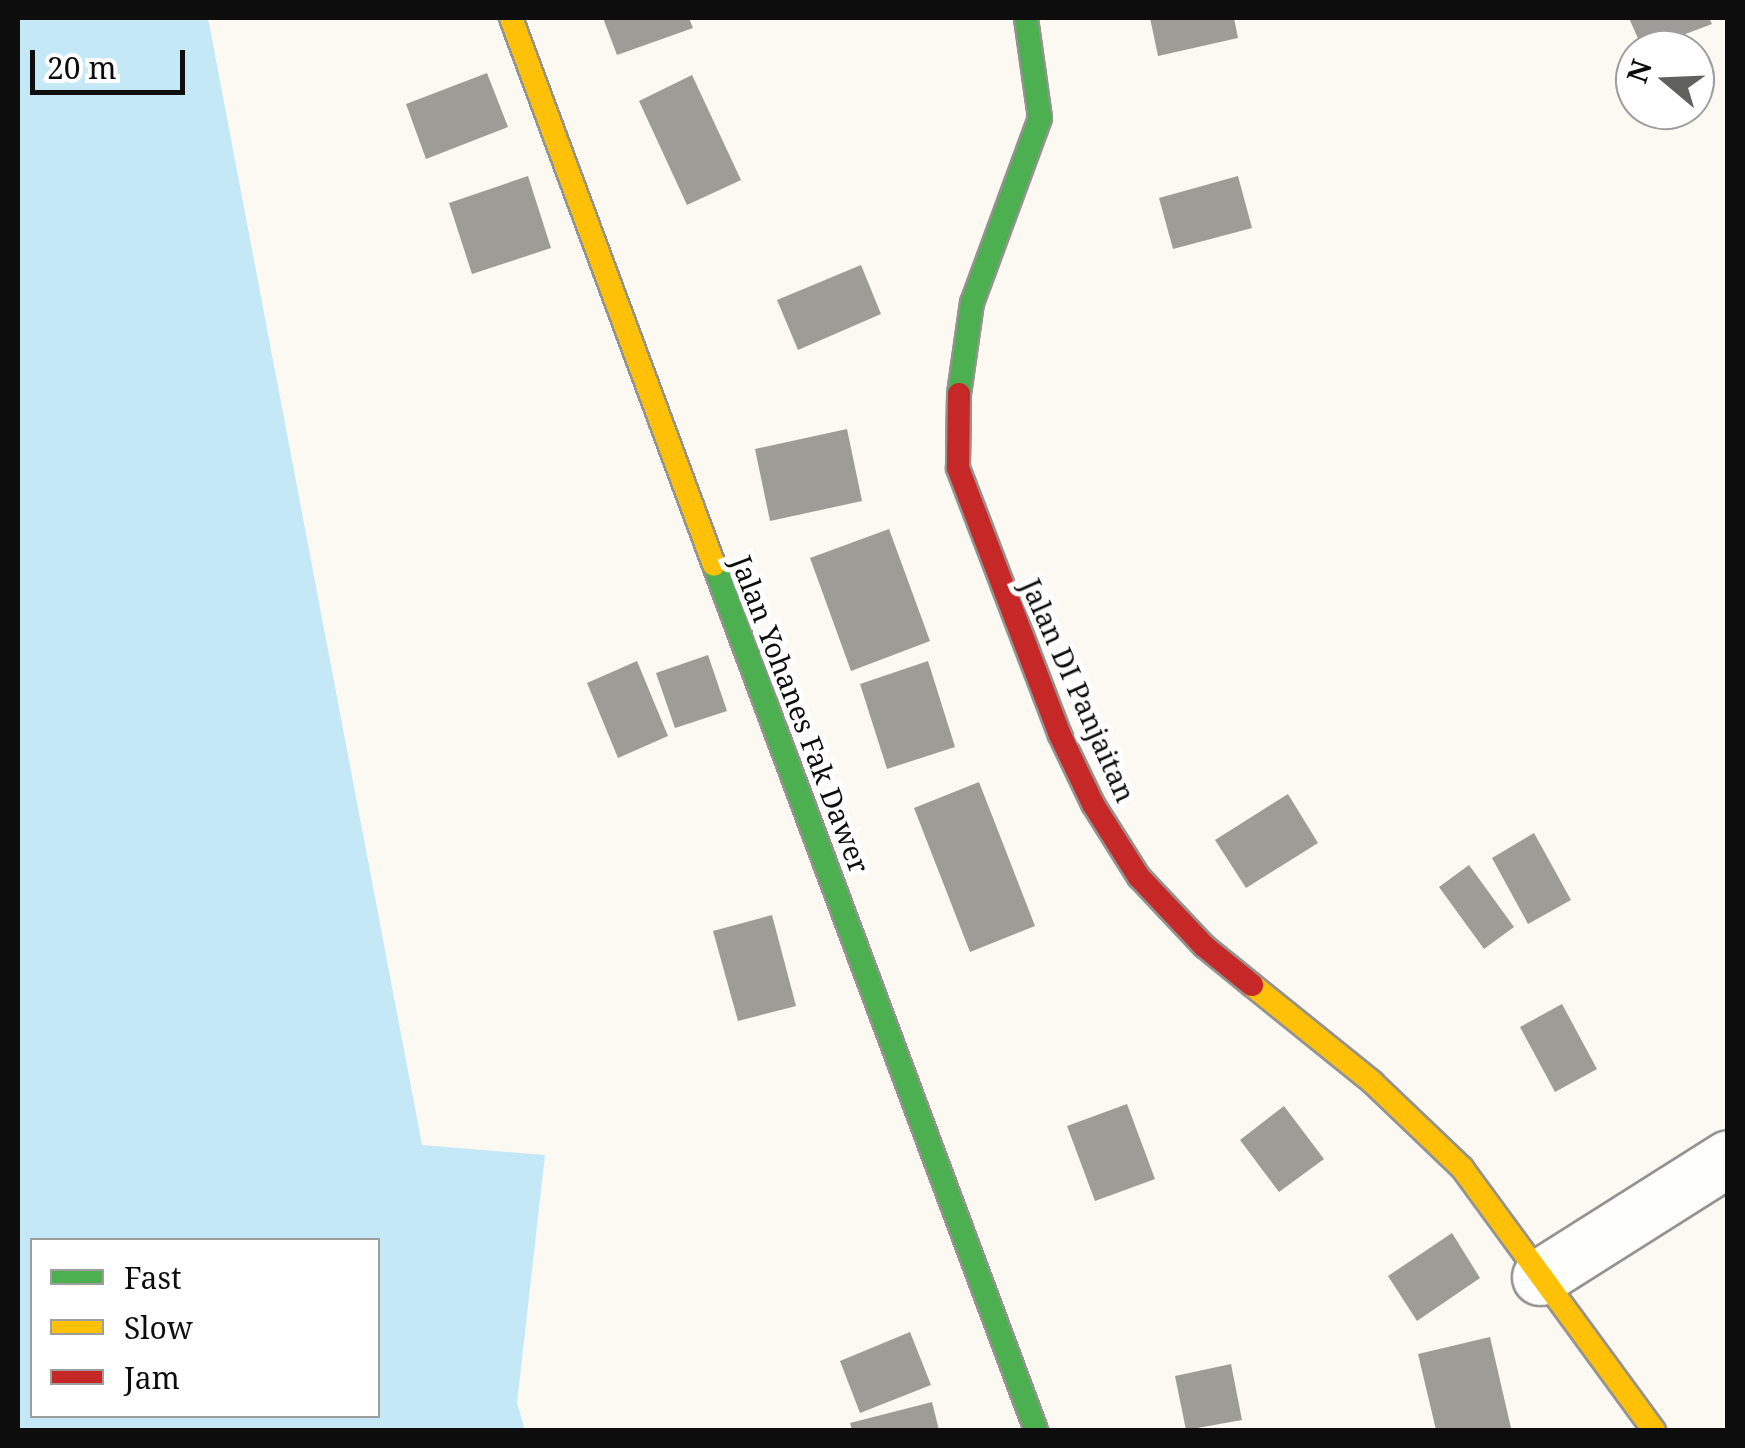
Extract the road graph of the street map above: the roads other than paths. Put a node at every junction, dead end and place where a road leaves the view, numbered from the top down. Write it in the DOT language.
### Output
graph roads {
  1 [pos="511,18"];
  2 [pos="1026,18"];
  3 [pos="1728,1158"];
  4 [pos="1540,1277"];
  5 [pos="1036,1430"];
  6 [pos="1654,1430"];
  1 -- 5 [label="main road, Jalan Yohanes Fak Dawer"];
  2 -- 4 [label="main road, Jalan DI Panjaitan"];
  3 -- 4 [label="street"];
  4 -- 6 [label="main road, Jalan DI Panjaitan"];
}
